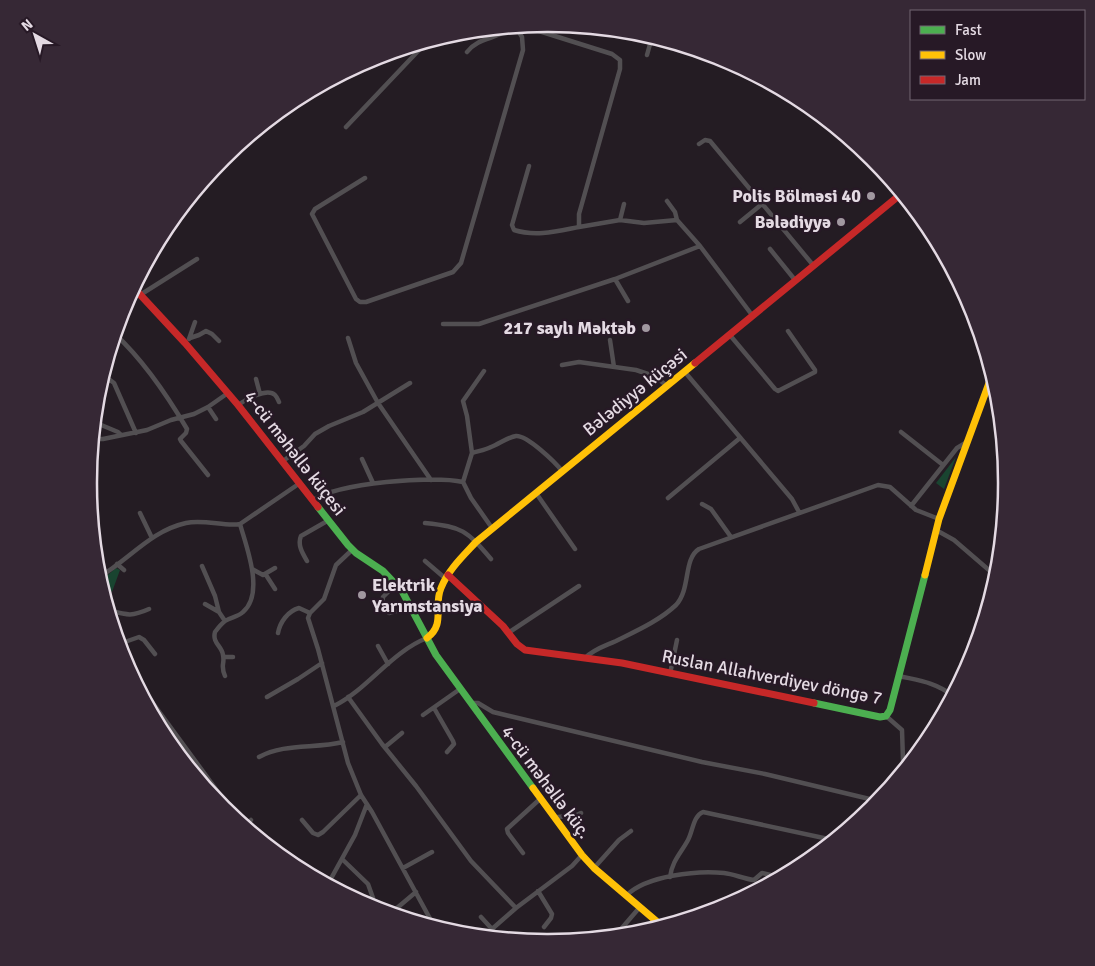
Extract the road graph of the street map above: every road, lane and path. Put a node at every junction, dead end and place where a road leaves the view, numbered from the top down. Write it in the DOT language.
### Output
graph roads {
  1 [pos="543,32"];
  2 [pos="520,33"];
  3 [pos="498,35"];
  4 [pos="650,45"];
  5 [pos="417,52"];
  6 [pos="467,52"];
  7 [pos="647,55"];
  8 [pos="346,127"];
  9 [pos="699,144"];
  10 [pos="529,166"];
  11 [pos="365,178"];
  12 [pos="896,198"];
  13 [pos="667,201"];
  14 [pos="624,204"];
  15 [pos="762,204"];
  16 [pos="620,220"];
  17 [pos="677,220"];
  18 [pos="740,222"];
  19 [pos="579,227"];
  20 [pos="700,246"];
  21 [pos="770,249"];
  22 [pos="197,259"];
  23 [pos="813,265"];
  24 [pos="615,279"];
  25 [pos="795,280"];
  26 [pos="140,294"];
  27 [pos="628,301"];
  28 [pos="752,315"];
  29 [pos="194,322"];
  30 [pos="443,324"];
  31 [pos="788,331"];
  32 [pos="729,334"];
  33 [pos="348,338"];
  34 [pos="120,340"];
  35 [pos="610,340"];
  36 [pos="188,341"];
  37 [pos="219,341"];
  38 [pos="562,365"];
  39 [pos="614,367"];
  40 [pos="484,371"];
  41 [pos="684,371"];
  42 [pos="256,379"];
  43 [pos="109,381"];
  44 [pos="410,382"];
  45 [pos="666,385"];
  46 [pos="987,388"];
  47 [pos="228,393"];
  48 [pos="260,394"];
  49 [pos="279,402"];
  50 [pos="378,403"];
  51 [pos="238,405"];
  52 [pos="208,407"];
  53 [pos="180,418"];
  54 [pos="216,419"];
  55 [pos="101,425"];
  56 [pos="901,432"];
  57 [pos="136,433"];
  58 [pos="121,436"];
  59 [pos="100,438"];
  60 [pos="740,438"];
  61 [pos="968,442"];
  62 [pos="472,452"];
  63 [pos="362,459"];
  64 [pos="283,461"];
  65 [pos="943,465"];
  66 [pos="562,471"];
  67 [pos="208,475"];
  68 [pos="431,480"];
  69 [pos="463,482"];
  70 [pos="300,483"];
  71 [pos="373,483"];
  72 [pos="536,493"];
  73 [pos="668,498"];
  74 [pos="313,500"];
  75 [pos="702,504"];
  76 [pos="911,506"];
  77 [pos="799,512"];
  78 [pos="140,513"];
  79 [pos="939,519"];
  80 [pos="329,520"];
  81 [pos="425,523"];
  82 [pos="240,524"];
  83 [pos="492,528"];
  84 [pos="936,530"];
  85 [pos="731,537"];
  86 [pos="152,538"];
  87 [pos="476,542"];
  88 [pos="575,548"];
  89 [pos="353,549"];
  90 [pos="491,559"];
  91 [pos="425,561"];
  92 [pos="306,562"];
  93 [pos="117,564"];
  94 [pos="202,566"];
  95 [pos="275,568"];
  96 [pos="252,569"];
  97 [pos="124,570"];
  98 [pos="989,571"];
  99 [pos="106,573"];
  100 [pos="266,575"];
  101 [pos="447,577"];
  102 [pos="396,584"];
  103 [pos="579,586"];
  104 [pos="275,589"];
  105 [pos="205,604"];
  106 [pos="411,607"];
  107 [pos="149,609"];
  108 [pos="116,612"];
  109 [pos="219,612"];
  110 [pos="310,613"];
  111 [pos="225,621"];
  112 [pos="508,632"];
  113 [pos="278,633"];
  114 [pos="427,638"];
  115 [pos="677,640"];
  116 [pos="126,642"];
  117 [pos="378,646"];
  118 [pos="155,654"];
  119 [pos="224,657"];
  120 [pos="233,657"];
  121 [pos="585,658"];
  122 [pos="322,663"];
  123 [pos="388,664"];
  124 [pos="670,674"];
  125 [pos="225,676"];
  126 [pos="899,676"];
  127 [pos="460,689"];
  128 [pos="947,692"];
  129 [pos="267,697"];
  130 [pos="348,697"];
  131 [pos="470,703"];
  132 [pos="334,706"];
  133 [pos="434,708"];
  134 [pos="423,715"];
  135 [pos="886,716"];
  136 [pos="165,721"];
  137 [pos="402,733"];
  138 [pos="342,742"];
  139 [pos="385,747"];
  140 [pos="447,752"];
  141 [pos="259,757"];
  142 [pos="904,758"];
  143 [pos="199,768"];
  144 [pos="361,795"];
  145 [pos="540,799"];
  146 [pos="869,799"];
  147 [pos="367,804"];
  148 [pos="581,814"];
  149 [pos="554,818"];
  150 [pos="302,820"];
  151 [pos="631,831"];
  152 [pos="824,838"];
  153 [pos="432,852"];
  154 [pos="522,853"];
  155 [pos="582,855"];
  156 [pos="342,859"];
  157 [pos="403,868"];
  158 [pos="594,868"];
  159 [pos="769,875"];
  160 [pos="670,877"];
  161 [pos="331,878"];
  162 [pos="538,891"];
  163 [pos="416,892"];
  164 [pos="627,895"];
  165 [pos="373,898"];
  166 [pos="640,907"];
  167 [pos="397,908"];
  168 [pos="516,908"];
  169 [pos="430,918"];
  170 [pos="482,918"];
  171 [pos="655,920"];
  172 [pos="544,927"];
  173 [pos="623,927"];
  174 [pos="492,929"];
  1 -- 19 [label="street"];
  2 -- 11 [label="street"];
  3 -- 6 [label="street"];
  4 -- 7 [label="street"];
  5 -- 8 [label="street"];
  9 -- 15 [label="street"];
  10 -- 19 [label="street"];
  12 -- 23 [label="street, Bələdiyyə küçəsi"];
  13 -- 17 [label="street"];
  14 -- 16 [label="street"];
  15 -- 18 [label="street"];
  15 -- 23 [label="street"];
  16 -- 17 [label="street"];
  16 -- 19 [label="street"];
  17 -- 20 [label="street"];
  20 -- 24 [label="street"];
  20 -- 28 [label="street"];
  21 -- 25 [label="street"];
  22 -- 26 [label="street"];
  23 -- 25 [label="street, Bələdiyyə küçəsi"];
  24 -- 27 [label="street"];
  24 -- 30 [label="street"];
  25 -- 28 [label="street, Bələdiyyə küçəsi"];
  26 -- 36 [label="street, 4-cü məhəllə küçesi"];
  28 -- 32 [label="street, Bələdiyyə küçəsi"];
  29 -- 36 [label="street"];
  31 -- 32 [label="street"];
  32 -- 41 [label="street, Bələdiyyə küçəsi"];
  33 -- 50 [label="street"];
  34 -- 53 [label="street"];
  35 -- 39 [label="street"];
  36 -- 37 [label="street"];
  36 -- 47 [label="street, 4-cü məhəllə küçesi"];
  38 -- 39 [label="street"];
  39 -- 45 [label="street"];
  40 -- 62 [label="street"];
  41 -- 45 [label="street, Bələdiyyə küçəsi"];
  41 -- 60 [label="street"];
  42 -- 48 [label="street"];
  43 -- 57 [label="street"];
  44 -- 50 [label="street"];
  45 -- 66 [label="street, Bələdiyyə küçəsi"];
  46 -- 61 [label="street, Ruslan Allahverdiyev döngə 7"];
  47 -- 51 [label="street, 4-cü məhəllə küçesi"];
  47 -- 52 [label="street"];
  48 -- 49 [label="street"];
  48 -- 51 [label="street"];
  50 -- 64 [label="street"];
  50 -- 68 [label="street"];
  51 -- 64 [label="street, 4-cü məhəllə küçesi"];
  52 -- 53 [label="street"];
  52 -- 54 [label="street"];
  53 -- 57 [label="street"];
  53 -- 67 [label="street"];
  55 -- 58 [label="street"];
  56 -- 65 [label="street"];
  57 -- 58 [label="street"];
  58 -- 59 [label="street"];
  60 -- 73 [label="street"];
  60 -- 77 [label="street"];
  61 -- 65 [label="street"];
  61 -- 79 [label="street, Ruslan Allahverdiyev döngə 7"];
  62 -- 66 [label="street"];
  62 -- 69 [label="street"];
  63 -- 71 [label="street"];
  64 -- 70 [label="street, 4-cü məhəllə küçesi"];
  65 -- 76 [label="street"];
  66 -- 72 [label="street, Bələdiyyə küçəsi"];
  68 -- 69 [label="street"];
  68 -- 71 [label="street"];
  69 -- 83 [label="street"];
  70 -- 74 [label="street, 4-cü məhəllə küçesi"];
  70 -- 82 [label="street"];
  71 -- 74 [label="street"];
  72 -- 83 [label="street, Bələdiyyə küçəsi"];
  72 -- 88 [label="street"];
  74 -- 80 [label="street, 4-cü məhəllə küçesi"];
  75 -- 85 [label="street"];
  76 -- 77 [label="street"];
  76 -- 79 [label="street"];
  77 -- 85 [label="street"];
  78 -- 86 [label="street"];
  79 -- 84 [label="street, Ruslan Allahverdiyev döngə 7"];
  80 -- 89 [label="street, 4-cü məhəllə küçesi"];
  80 -- 92 [label="street"];
  81 -- 87 [label="street"];
  82 -- 86 [label="street"];
  82 -- 96 [label="street"];
  83 -- 87 [label="street, Bələdiyyə küçəsi"];
  84 -- 98 [label="street"];
  84 -- 126 [label="street, Ruslan Allahverdiyev döngə 7"];
  85 -- 121 [label="street"];
  86 -- 93 [label="street"];
  87 -- 90 [label="street"];
  87 -- 101 [label="street, Bələdiyyə küçəsi"];
  89 -- 102 [label="street, 4-cü məhəllə küçesi"];
  89 -- 110 [label="street"];
  91 -- 101 [label="street"];
  93 -- 97 [label="street"];
  93 -- 99 [label="street"];
  94 -- 109 [label="street"];
  95 -- 100 [label="street"];
  96 -- 100 [label="street"];
  96 -- 111 [label="street"];
  100 -- 104 [label="street"];
  101 -- 112 [label="street, Ruslan Allahverdiyev döngə 7"];
  101 -- 114 [label="street, Bələdiyyə küçəsi"];
  102 -- 106 [label="street, 4-cü məhəllə küçesi"];
  102 -- 106 [label="street"];
  103 -- 112 [label="street"];
  105 -- 109 [label="street"];
  106 -- 114 [label="street, 4-cü məhəllə küçesi"];
  107 -- 108 [label="street"];
  109 -- 111 [label="street"];
  110 -- 113 [label="street"];
  110 -- 122 [label="street"];
  111 -- 119 [label="street"];
  112 -- 121 [label="street, Ruslan Allahverdiyev döngə 7"];
  114 -- 123 [label="street"];
  114 -- 127 [label="street, 4-cü məhəllə küç."];
  115 -- 124 [label="street"];
  116 -- 118 [label="street"];
  117 -- 123 [label="street"];
  119 -- 120 [label="street"];
  119 -- 125 [label="street"];
  121 -- 124 [label="street, Ruslan Allahverdiyev döngə 7"];
  122 -- 129 [label="street"];
  122 -- 132 [label="street"];
  123 -- 130 [label="street"];
  124 -- 135 [label="street, Ruslan Allahverdiyev döngə 7"];
  126 -- 128 [label="street"];
  126 -- 135 [label="street, Ruslan Allahverdiyev döngə 7"];
  127 -- 131 [label="street, 4-cü məhəllə küç."];
  127 -- 133 [label="street"];
  130 -- 132 [label="street"];
  130 -- 139 [label="street"];
  131 -- 145 [label="street, 4-cü məhəllə küç."];
  131 -- 146 [label="street"];
  132 -- 138 [label="street"];
  133 -- 134 [label="street"];
  133 -- 140 [label="street"];
  135 -- 142 [label="street"];
  136 -- 143 [label="street"];
  137 -- 139 [label="street"];
  138 -- 141 [label="street"];
  138 -- 144 [label="street"];
  139 -- 168 [label="street"];
  144 -- 147 [label="street"];
  144 -- 150 [label="street"];
  145 -- 149 [label="street, 4-cü məhəllə küç."];
  145 -- 154 [label="street"];
  147 -- 156 [label="street"];
  147 -- 157 [label="street"];
  148 -- 149 [label="street"];
  149 -- 155 [label="street, 4-cü məhəllə küç."];
  151 -- 158 [label="street"];
  152 -- 160 [label="street"];
  153 -- 157 [label="street"];
  155 -- 158 [label="street, 4-cü məhəllə küç."];
  155 -- 162 [label="street"];
  156 -- 161 [label="street"];
  156 -- 165 [label="street"];
  157 -- 163 [label="street"];
  158 -- 164 [label="street, 4-cü məhəllə küç."];
  159 -- 160 [label="street"];
  160 -- 164 [label="street"];
  162 -- 168 [label="street"];
  162 -- 172 [label="street"];
  163 -- 167 [label="street"];
  163 -- 169 [label="street"];
  164 -- 166 [label="street, 4-cü məhəllə küç."];
  166 -- 171 [label="street, 4-cü məhəllə küç."];
  166 -- 173 [label="street"];
  168 -- 174 [label="street"];
  170 -- 174 [label="street"];
}
